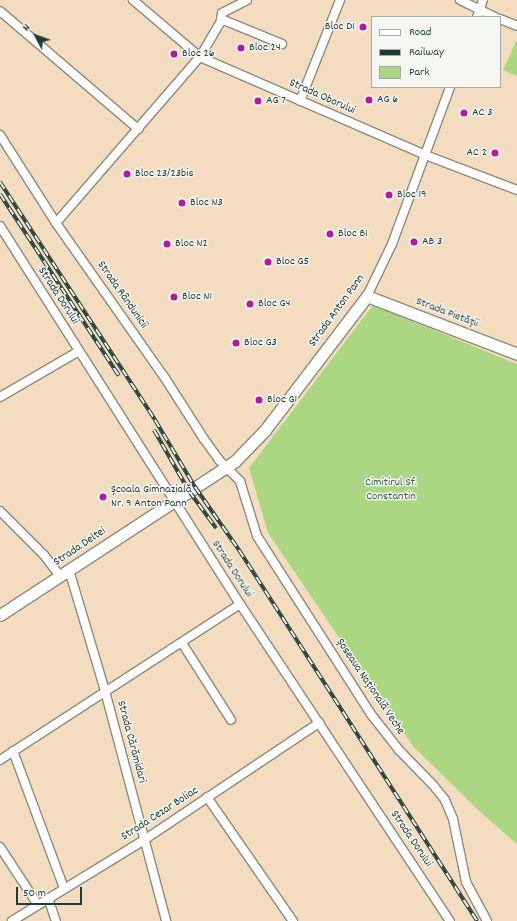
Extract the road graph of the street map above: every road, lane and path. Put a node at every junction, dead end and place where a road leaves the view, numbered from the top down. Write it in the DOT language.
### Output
graph roads {
  1 [pos="133,0"];
  2 [pos="246,0"];
  3 [pos="340,0"];
  4 [pos="460,0"];
  5 [pos="483,0"];
  6 [pos="0,11"];
  7 [pos="478,13"];
  8 [pos="491,16"];
  9 [pos="221,19"];
  10 [pos="501,19"];
  11 [pos="517,26"];
  12 [pos="282,44"];
  13 [pos="200,57"];
  14 [pos="450,88"];
  15 [pos="300,101"];
  16 [pos="138,129"];
  17 [pos="0,136"];
  18 [pos="425,155"];
  19 [pos="517,190"];
  20 [pos="56,223"];
  21 [pos="0,226"];
  22 [pos="367,296"];
  23 [pos="80,351"];
  24 [pos="517,354"];
  25 [pos="0,397"];
  26 [pos="226,468"];
  27 [pos="174,500"];
  28 [pos="0,511"];
  29 [pos="65,573"];
  30 [pos="240,604"];
  31 [pos="0,615"];
  32 [pos="182,643"];
  33 [pos="105,691"];
  34 [pos="231,720"];
  35 [pos="319,723"];
  36 [pos="13,751"];
  37 [pos="0,760"];
  38 [pos="207,798"];
  39 [pos="144,840"];
  40 [pos="0,847"];
  41 [pos="64,888"];
  42 [pos="48,898"];
  43 [pos="38,905"];
  44 [pos="12,921"];
  45 [pos="56,921"];
  46 [pos="166,921"];
  47 [pos="293,921"];
  48 [pos="450,921"];
  49 [pos="487,921"];
  1 -- 13 [label="street, Strada Oborului"];
  2 -- 9 [label="street"];
  3 -- 15 [label="street"];
  4 -- 7 [label="street"];
  5 -- 7 [label="street"];
  6 -- 16 [label="street"];
  7 -- 8 [label="street"];
  9 -- 12 [label="street"];
  9 -- 13 [label="street"];
  10 -- 11 [label="street"];
  13 -- 15 [label="street, Strada Oborului"];
  13 -- 16 [label="street"];
  14 -- 18 [label="street, Strada Anton Pann"];
  15 -- 18 [label="street, Strada Oborului"];
  16 -- 20 [label="street"];
  17 -- 20 [label="street, Strada Rândunicii"];
  18 -- 19 [label="street, Strada Oborului"];
  18 -- 22 [label="street, Strada Anton Pann"];
  20 -- 26 [label="street, Strada Rândunicii"];
  21 -- 23 [label="street, Strada Dorului"];
  22 -- 24 [label="street, Strada Pietății"];
  22 -- 26 [label="street, Strada Anton Pann"];
  23 -- 25 [label="street"];
  23 -- 27 [label="street, Strada Dorului"];
  26 -- 27 [label="street, Strada Anton Pann"];
  26 -- 49 [label="street, Șoseaua Națională Veche"];
  27 -- 29 [label="street, Strada Deltei"];
  27 -- 30 [label="street, Strada Dorului"];
  28 -- 29 [label="street, Strada Cărămidari"];
  29 -- 31 [label="street, Strada Deltei"];
  29 -- 33 [label="street, Strada Cărămidari"];
  30 -- 32 [label="street"];
  30 -- 35 [label="street, Strada Dorului"];
  32 -- 33 [label="street"];
  32 -- 34 [label="street"];
  33 -- 36 [label="street"];
  33 -- 39 [label="street, Strada Cărămidari"];
  35 -- 38 [label="street, Strada Cezar Boliac"];
  35 -- 48 [label="street, Strada Dorului"];
  36 -- 37 [label="street"];
  36 -- 41 [label="street"];
  38 -- 39 [label="street, Strada Cezar Boliac"];
  38 -- 47 [label="street"];
  39 -- 41 [label="street, Strada Cezar Boliac"];
  39 -- 46 [label="street, Strada Cărămidari"];
  40 -- 43 [label="street"];
  41 -- 42 [label="street, Strada Cezar Boliac"];
  42 -- 43 [label="street, Strada Cezar Boliac"];
  42 -- 45 [label="street"];
  43 -- 44 [label="street, Strada Cezar Boliac"];
}
